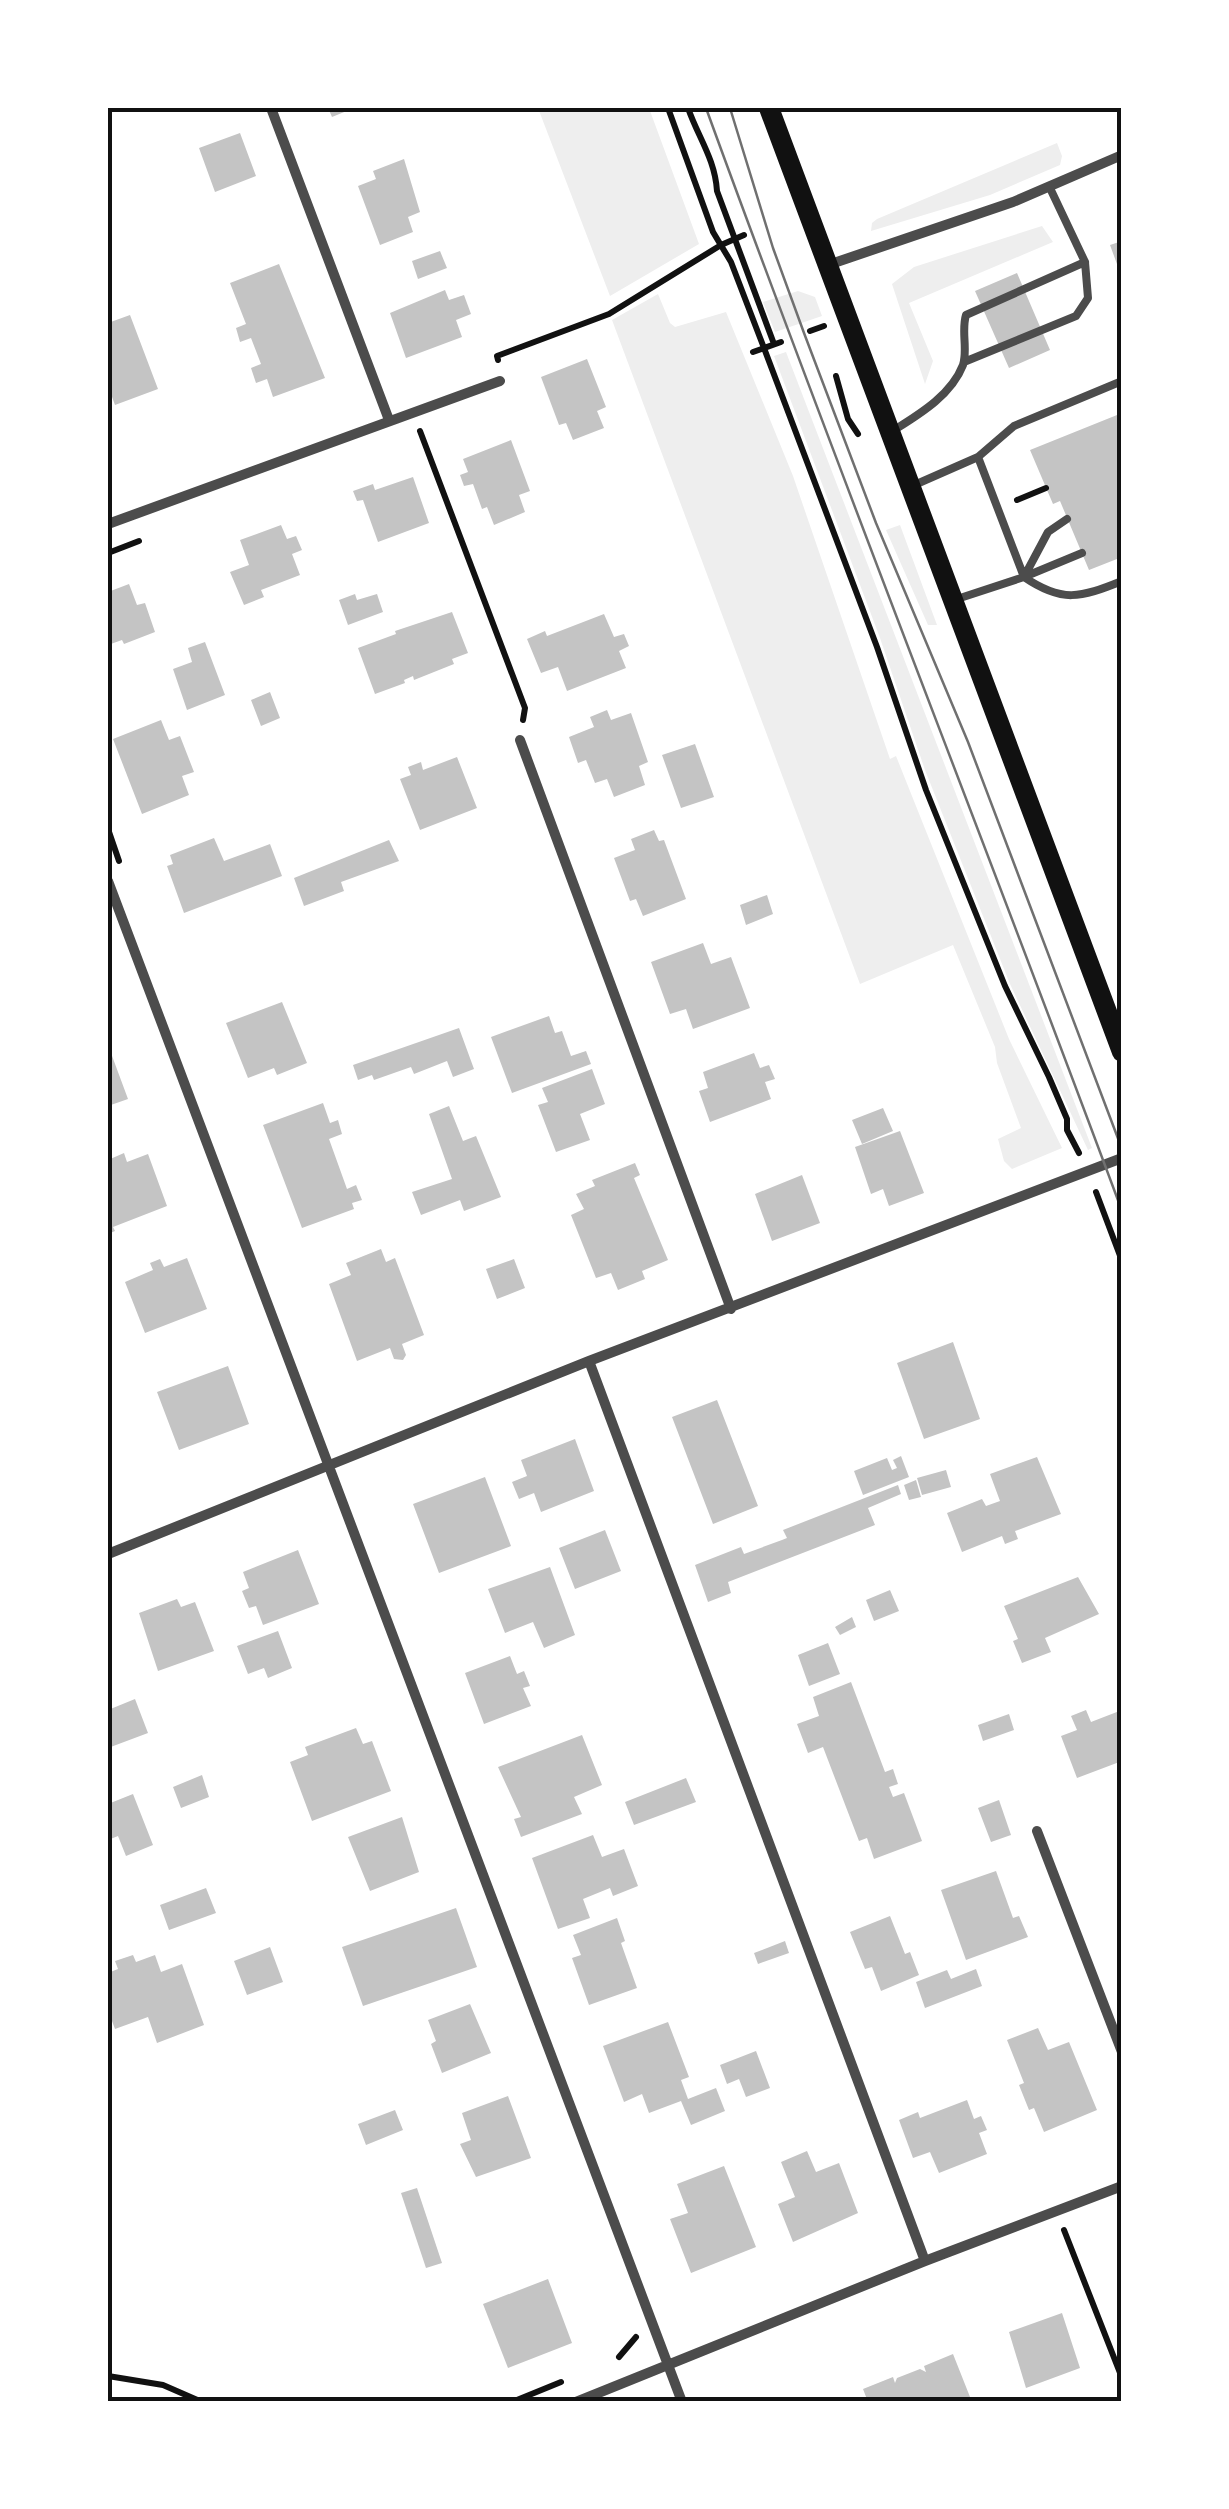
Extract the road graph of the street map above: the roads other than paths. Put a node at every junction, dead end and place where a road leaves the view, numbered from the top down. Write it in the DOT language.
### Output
graph roads {
  1 [pos="271,108"];
  2 [pos="769,108"];
  3 [pos="1122,155"];
  4 [pos="1049,186"];
  5 [pos="1085,262"];
  6 [pos="828,265"];
  7 [pos="964,362"];
  8 [pos="500,381"];
  9 [pos="1122,381"];
  10 [pos="389,420"];
  11 [pos="892,432"];
  12 [pos="978,457"];
  13 [pos="912,486"];
  14 [pos="1067,519"];
  15 [pos="108,524"];
  16 [pos="1082,553"];
  17 [pos="1024,577"];
  18 [pos="1122,580"];
  19 [pos="954,600"];
  20 [pos="520,740"];
  21 [pos="108,881"];
  22 [pos="1122,1052"];
  23 [pos="1122,1158"];
  24 [pos="732,1310"];
  25 [pos="589,1361"];
  26 [pos="327,1467"];
  27 [pos="108,1554"];
  28 [pos="1036,1831"];
  29 [pos="1122,2052"];
  30 [pos="1122,2186"];
  31 [pos="925,2261"];
  32 [pos="668,2363"];
  33 [pos="576,2402"];
  34 [pos="682,2402"];
  1 -- 10 [label="street"];
  2 -- 6 [label="main road"];
  3 -- 4 [label="street"];
  4 -- 5 [label="lane"];
  4 -- 6 [label="street"];
  5 -- 7 [label="lane"];
  5 -- 7 [label="lane"];
  6 -- 11 [label="main road"];
  7 -- 11 [label="lane"];
  8 -- 10 [label="street"];
  9 -- 12 [label="lane"];
  10 -- 15 [label="street"];
  11 -- 13 [label="main road"];
  12 -- 13 [label="lane"];
  12 -- 17 [label="lane"];
  13 -- 19 [label="main road"];
  14 -- 17 [label="lane"];
  16 -- 17 [label="lane"];
  17 -- 18 [label="lane"];
  17 -- 19 [label="lane"];
  19 -- 22 [label="main road"];
  20 -- 24 [label="street"];
  21 -- 26 [label="street"];
  23 -- 24 [label="street"];
  24 -- 25 [label="street"];
  25 -- 26 [label="street"];
  25 -- 31 [label="street"];
  26 -- 27 [label="street"];
  26 -- 32 [label="street"];
  28 -- 29 [label="street"];
  30 -- 31 [label="street"];
  31 -- 32 [label="street"];
  32 -- 33 [label="street"];
  32 -- 34 [label="street"];
}
